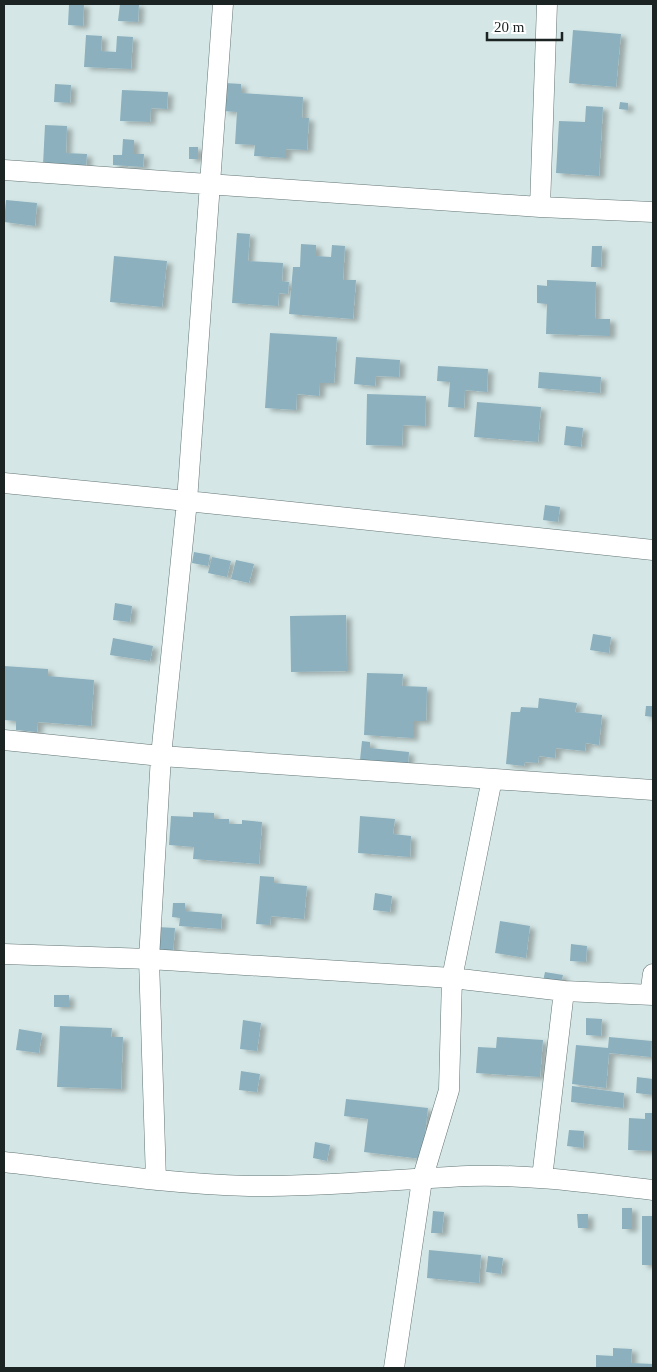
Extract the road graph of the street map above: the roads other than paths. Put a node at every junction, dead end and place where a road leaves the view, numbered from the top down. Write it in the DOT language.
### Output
graph roads {
  1 [pos="222,4"];
  2 [pos="547,4"];
  3 [pos="4,170"];
  4 [pos="210,185"];
  5 [pos="540,207"];
  6 [pos="653,212"];
  7 [pos="4,483"];
  8 [pos="187,501"];
  9 [pos="653,550"];
  10 [pos="4,740"];
  11 [pos="161,756"];
  12 [pos="492,779"];
  13 [pos="653,790"];
  14 [pos="4,954"];
  15 [pos="149,959"];
  16 [pos="653,974"];
  17 [pos="452,978"];
  18 [pos="564,991"];
  19 [pos="652,995"];
  20 [pos="4,1162"];
  21 [pos="542,1178"];
  22 [pos="156,1180"];
  23 [pos="422,1180"];
  24 [pos="653,1190"];
  25 [pos="394,1368"];
  1 -- 4 [label="street"];
  2 -- 5 [label="street"];
  3 -- 4 [label="street"];
  4 -- 5 [label="street"];
  4 -- 8 [label="street"];
  5 -- 6 [label="street"];
  7 -- 8 [label="street"];
  8 -- 9 [label="street"];
  8 -- 11 [label="street"];
  10 -- 11 [label="street"];
  11 -- 12 [label="street"];
  11 -- 15 [label="street"];
  12 -- 13 [label="street"];
  12 -- 17 [label="street"];
  14 -- 15 [label="street"];
  15 -- 17 [label="street"];
  15 -- 22 [label="street"];
  16 -- 19 [label="street"];
  17 -- 18 [label="street"];
  17 -- 23 [label="street"];
  18 -- 19 [label="street"];
  18 -- 21 [label="street"];
  20 -- 22 [label="street"];
  21 -- 23 [label="street"];
  21 -- 24 [label="street"];
  22 -- 23 [label="street"];
  23 -- 25 [label="street"];
}
